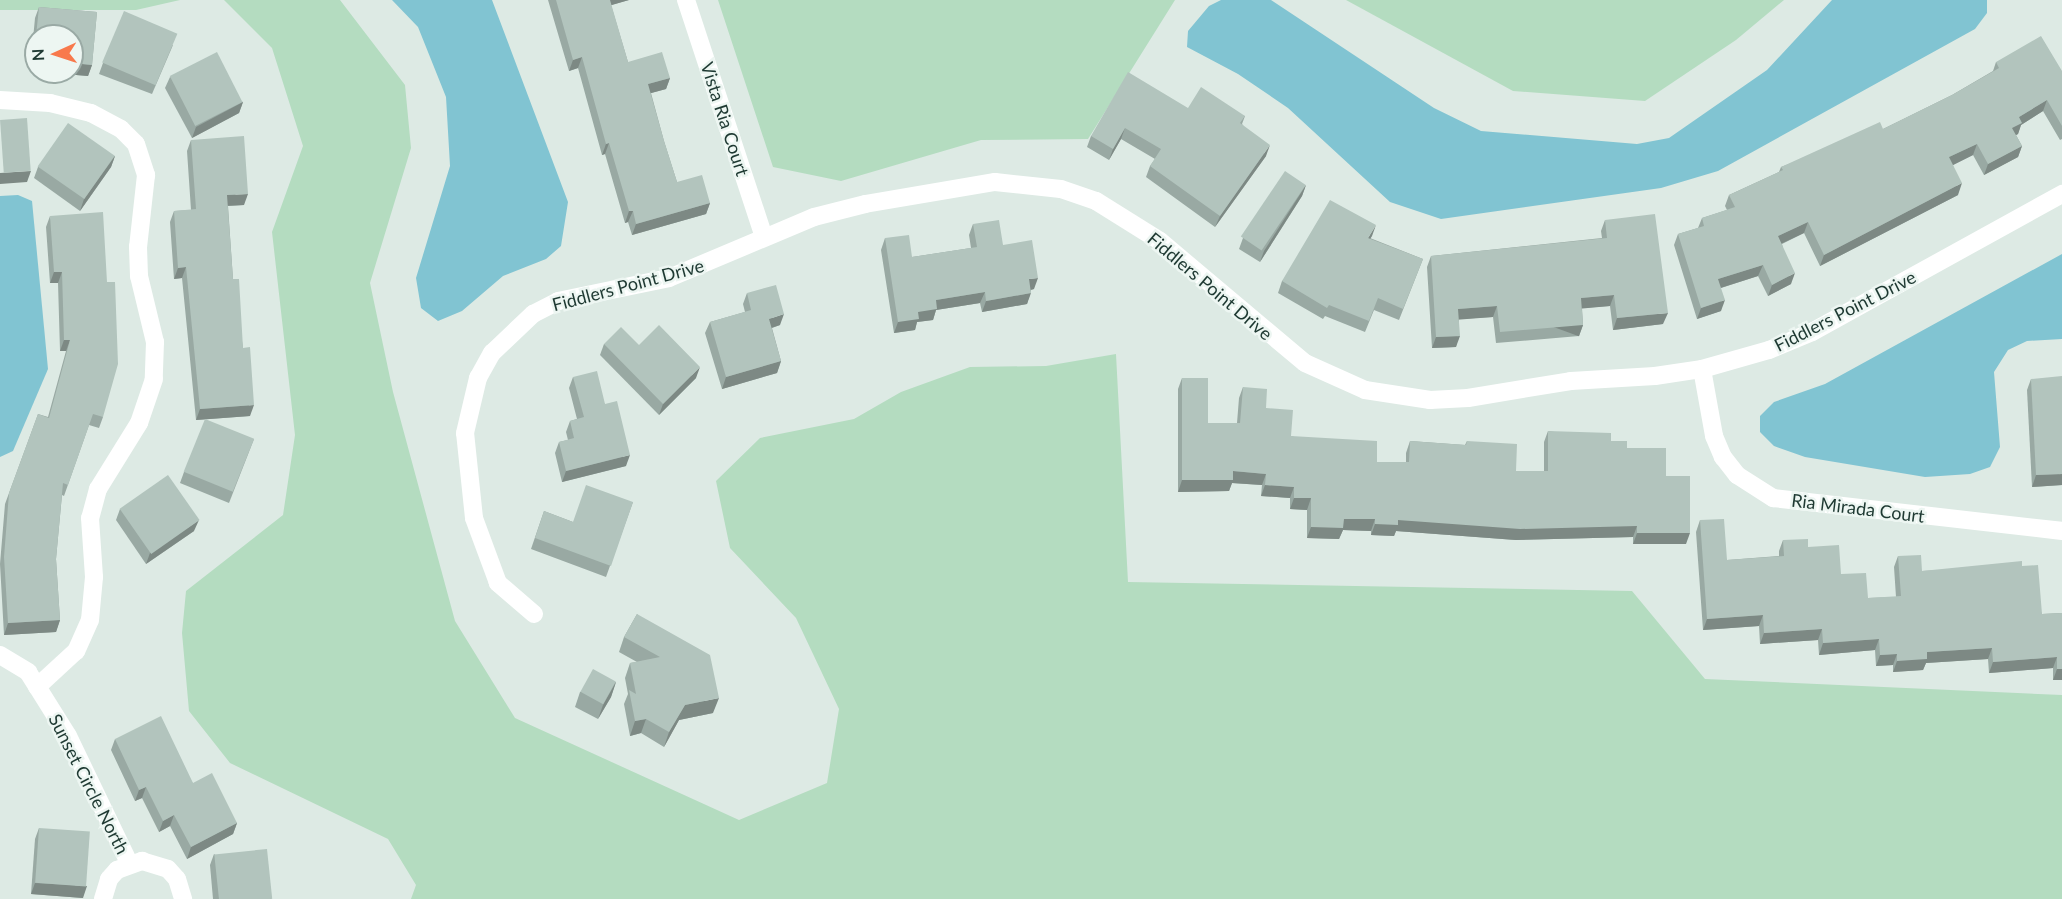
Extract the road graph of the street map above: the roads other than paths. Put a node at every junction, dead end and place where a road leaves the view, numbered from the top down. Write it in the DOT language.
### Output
graph roads {
  1 [pos="686,0"];
  2 [pos="0,100"];
  3 [pos="2062,194"];
  4 [pos="764,237"];
  5 [pos="1702,369"];
  6 [pos="2062,531"];
  7 [pos="534,614"];
  8 [pos="0,655"];
  9 [pos="37,687"];
  10 [pos="129,863"];
  11 [pos="103,899"];
  12 [pos="183,899"];
  1 -- 4 [label="street, Vista Ria Court"];
  2 -- 9 [label="street"];
  3 -- 5 [label="street, Fiddlers Point Drive"];
  4 -- 5 [label="street, Fiddlers Point Drive"];
  4 -- 7 [label="street, Fiddlers Point Drive"];
  5 -- 6 [label="street, Ria Mirada Court"];
  8 -- 9 [label="street, Sunset Circle North"];
  9 -- 10 [label="street, Sunset Circle North"];
  10 -- 11 [label="street"];
  10 -- 12 [label="street"];
}
